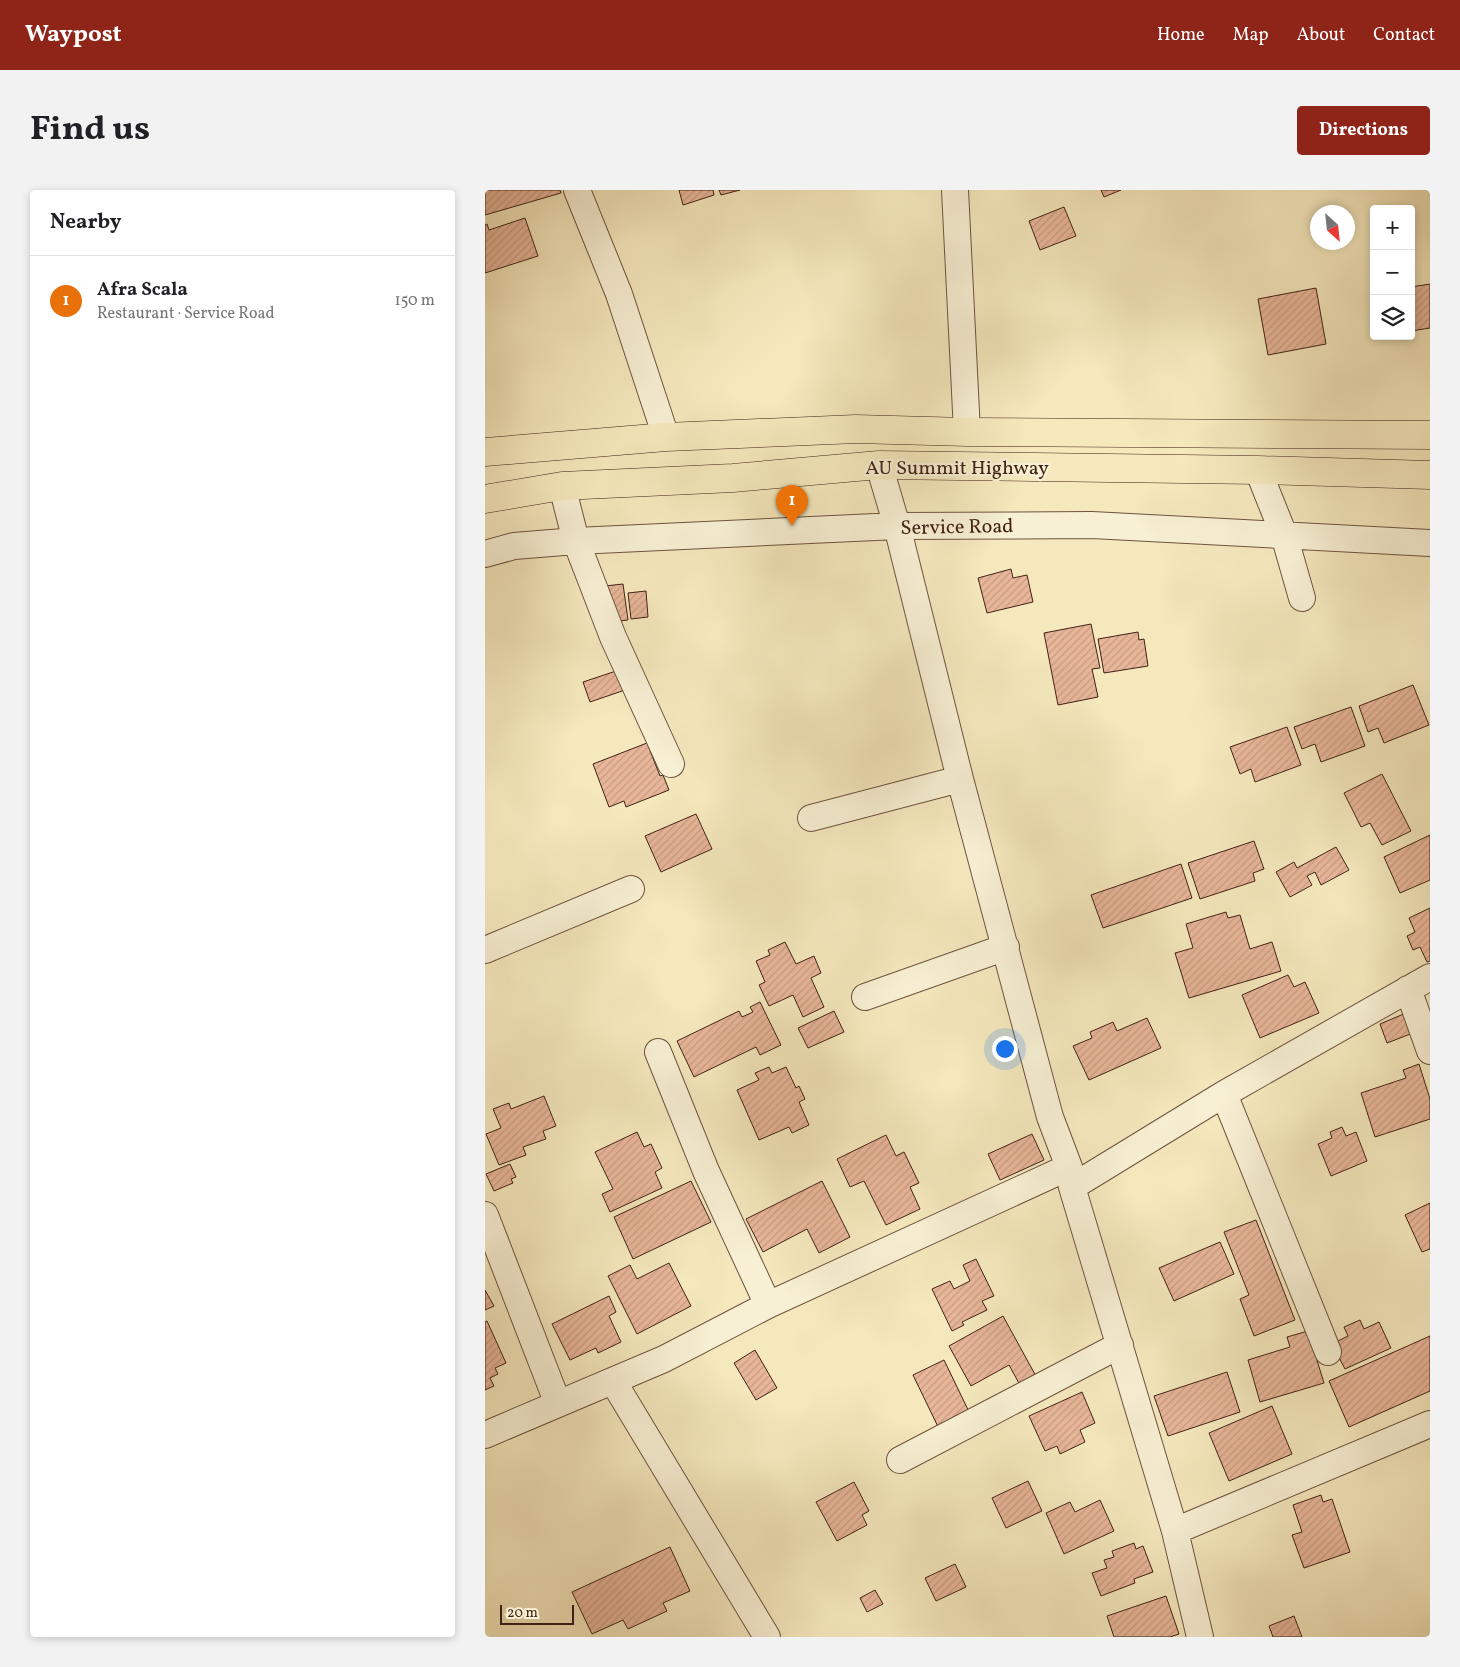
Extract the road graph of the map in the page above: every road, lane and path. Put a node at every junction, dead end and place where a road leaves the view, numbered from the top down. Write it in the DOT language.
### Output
graph roads {
  1 [pos="577,190"];
  2 [pos="955,190"];
  3 [pos="967,432"];
  4 [pos="1430,435"];
  5 [pos="666,436"];
  6 [pos="485,452"];
  7 [pos="879,465"];
  8 [pos="1258,470"];
  9 [pos="1430,476"];
  10 [pos="562,486"];
  11 [pos="485,499"];
  12 [pos="897,526"];
  13 [pos="1284,535"];
  14 [pos="576,541"];
  15 [pos="1430,543"];
  16 [pos="485,554"];
  17 [pos="1303,598"];
  18 [pos="671,764"];
  19 [pos="961,779"];
  20 [pos="811,818"];
  21 [pos="631,889"];
  22 [pos="1006,947"];
  23 [pos="485,950"];
  24 [pos="1430,976"];
  25 [pos="1408,989"];
  26 [pos="865,997"];
  27 [pos="1430,1050"];
  28 [pos="658,1052"];
  29 [pos="1224,1094"];
  30 [pos="1071,1177"];
  31 [pos="485,1216"];
  32 [pos="768,1305"];
  33 [pos="1120,1345"];
  34 [pos="1328,1352"];
  35 [pos="613,1381"];
  36 [pos="558,1404"];
  37 [pos="1430,1424"];
  38 [pos="485,1435"];
  39 [pos="900,1460"];
  40 [pos="1175,1531"];
  41 [pos="767,1637"];
  42 [pos="1200,1637"];
  1 -- 5 [label="street"];
  2 -- 3 [label="street"];
  3 -- 4 [label="main road, AU Summit Highway"];
  3 -- 5 [label="main road, AU Summit Highway"];
  5 -- 6 [label="main road, AU Summit Highway"];
  7 -- 8 [label="main road, AU Summit Highway"];
  7 -- 10 [label="main road, AU Summit Highway"];
  7 -- 12 [label="street"];
  8 -- 9 [label="main road, AU Summit Highway"];
  8 -- 13 [label="street"];
  10 -- 11 [label="main road, AU Summit Highway"];
  10 -- 14 [label="street"];
  12 -- 13 [label="street, Service Road"];
  12 -- 14 [label="street, Service Road"];
  12 -- 19 [label="street"];
  13 -- 15 [label="street, Service Road"];
  13 -- 17 [label="street"];
  14 -- 16 [label="street, Service Road"];
  14 -- 18 [label="street"];
  19 -- 20 [label="street"];
  19 -- 22 [label="street"];
  21 -- 23 [label="street"];
  22 -- 26 [label="street"];
  22 -- 30 [label="street"];
  24 -- 25 [label="street"];
  25 -- 27 [label="street"];
  25 -- 29 [label="street"];
  28 -- 32 [label="street"];
  29 -- 30 [label="street"];
  29 -- 34 [label="street"];
  30 -- 32 [label="street"];
  30 -- 33 [label="street"];
  31 -- 36 [label="street"];
  32 -- 35 [label="street"];
  33 -- 39 [label="street"];
  33 -- 40 [label="street"];
  35 -- 36 [label="street"];
  35 -- 41 [label="street"];
  36 -- 38 [label="street"];
  37 -- 40 [label="street"];
  40 -- 42 [label="street"];
}
